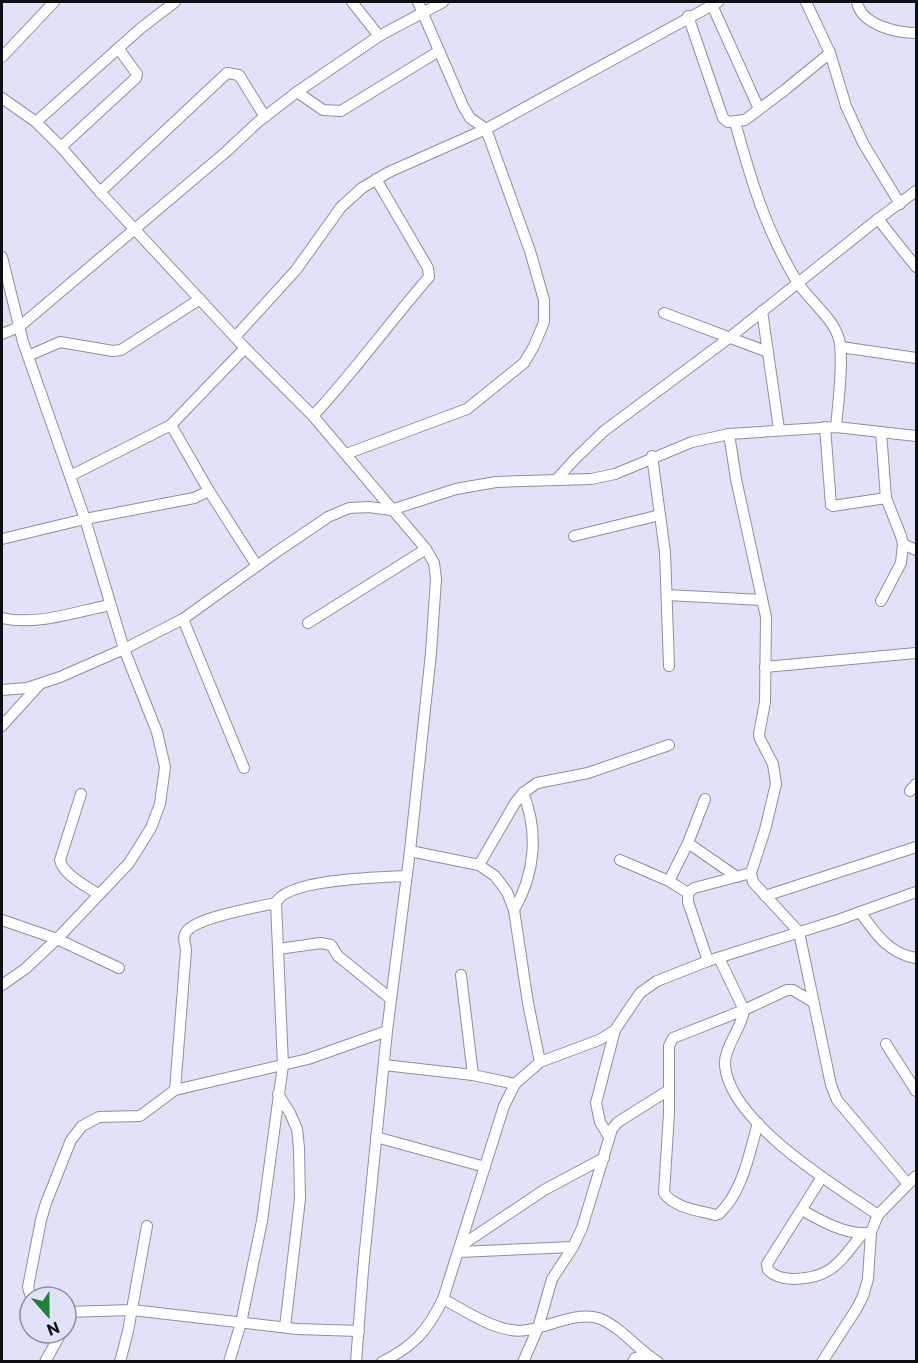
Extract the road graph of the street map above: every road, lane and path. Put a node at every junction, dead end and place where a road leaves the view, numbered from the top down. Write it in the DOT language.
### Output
graph roads {
  1 [pos="54,2"];
  2 [pos="175,2"];
  3 [pos="352,2"];
  4 [pos="443,2"];
  5 [pos="806,2"];
  6 [pos="857,2"];
  7 [pos="715,3"];
  8 [pos="420,6"];
  9 [pos="688,16"];
  10 [pos="916,33"];
  11 [pos="379,36"];
  12 [pos="118,48"];
  13 [pos="439,51"];
  14 [pos="830,53"];
  15 [pos="2,57"];
  16 [pos="297,92"];
  17 [pos="2,98"];
  18 [pos="759,109"];
  19 [pos="265,117"];
  20 [pos="36,122"];
  21 [pos="735,122"];
  22 [pos="486,129"];
  23 [pos="61,147"];
  24 [pos="376,179"];
  25 [pos="916,191"];
  26 [pos="100,192"];
  27 [pos="900,204"];
  28 [pos="878,219"];
  29 [pos="136,229"];
  30 [pos="912,253"];
  31 [pos="2,257"];
  32 [pos="916,267"];
  33 [pos="797,283"];
  34 [pos="200,299"];
  35 [pos="762,311"];
  36 [pos="664,313"];
  37 [pos="19,327"];
  38 [pos="2,334"];
  39 [pos="235,338"];
  40 [pos="729,338"];
  41 [pos="841,346"];
  42 [pos="245,348"];
  43 [pos="768,352"];
  44 [pos="28,356"];
  45 [pos="916,358"];
  46 [pos="313,416"];
  47 [pos="171,425"];
  48 [pos="825,427"];
  49 [pos="837,427"];
  50 [pos="779,429"];
  51 [pos="881,432"];
  52 [pos="729,434"];
  53 [pos="916,436"];
  54 [pos="346,454"];
  55 [pos="652,456"];
  56 [pos="70,476"];
  57 [pos="557,479"];
  58 [pos="209,491"];
  59 [pos="886,498"];
  60 [pos="391,510"];
  61 [pos="660,516"];
  62 [pos="85,519"];
  63 [pos="574,536"];
  64 [pos="2,539"];
  65 [pos="903,544"];
  66 [pos="426,549"];
  67 [pos="916,550"];
  68 [pos="257,566"];
  69 [pos="667,595"];
  70 [pos="762,600"];
  71 [pos="881,601"];
  72 [pos="110,605"];
  73 [pos="2,618"];
  74 [pos="183,619"];
  75 [pos="309,622"];
  76 [pos="124,649"];
  77 [pos="916,653"];
  78 [pos="669,666"];
  79 [pos="765,667"];
  80 [pos="40,684"];
  81 [pos="2,690"];
  82 [pos="2,726"];
  83 [pos="669,745"];
  84 [pos="244,768"];
  85 [pos="523,793"];
  86 [pos="81,794"];
  87 [pos="705,799"];
  88 [pos="688,843"];
  89 [pos="916,848"];
  90 [pos="410,851"];
  91 [pos="620,860"];
  92 [pos="479,865"];
  93 [pos="751,873"];
  94 [pos="406,876"];
  95 [pos="737,877"];
  96 [pos="669,881"];
  97 [pos="916,892"];
  98 [pos="687,893"];
  99 [pos="99,895"];
  100 [pos="765,896"];
  101 [pos="276,903"];
  102 [pos="514,910"];
  103 [pos="860,912"];
  104 [pos="2,920"];
  105 [pos="798,932"];
  106 [pos="57,939"];
  107 [pos="278,949"];
  108 [pos="916,958"];
  109 [pos="714,959"];
  110 [pos="119,968"];
  111 [pos="461,975"];
  112 [pos="2,985"];
  113 [pos="391,999"];
  114 [pos="813,1002"];
  115 [pos="744,1010"];
  116 [pos="615,1030"];
  117 [pos="387,1031"];
  118 [pos="886,1044"];
  119 [pos="540,1062"];
  120 [pos="283,1065"];
  121 [pos="384,1065"];
  122 [pos="473,1075"];
  123 [pos="515,1084"];
  124 [pos="175,1090"];
  125 [pos="669,1090"];
  126 [pos="916,1091"];
  127 [pos="278,1094"];
  128 [pos="758,1123"];
  129 [pos="376,1137"];
  130 [pos="609,1137"];
  131 [pos="604,1158"];
  132 [pos="485,1167"];
  133 [pos="916,1176"];
  134 [pos="822,1177"];
  135 [pos="908,1184"];
  136 [pos="802,1210"];
  137 [pos="878,1215"];
  138 [pos="147,1226"];
  139 [pos="867,1233"];
  140 [pos="573,1246"];
  141 [pos="461,1248"];
  142 [pos="28,1285"];
  143 [pos="443,1299"];
  144 [pos="132,1310"];
  145 [pos="78,1312"];
  146 [pos="241,1323"];
  147 [pos="285,1327"];
  148 [pos="538,1328"];
  149 [pos="359,1331"];
  150 [pos="54,1345"];
  151 [pos="646,1355"];
  152 [pos="45,1362"];
  153 [pos="120,1362"];
  154 [pos="229,1362"];
  155 [pos="356,1362"];
  156 [pos="382,1362"];
  157 [pos="523,1362"];
  158 [pos="633,1362"];
  159 [pos="658,1362"];
  160 [pos="822,1362"];
  1 -- 15 [label="street"];
  2 -- 12 [label="street"];
  3 -- 11 [label="street"];
  4 -- 8 [label="street"];
  5 -- 14 [label="street"];
  6 -- 10 [label="street"];
  7 -- 9 [label="street"];
  7 -- 18 [label="street"];
  8 -- 11 [label="street"];
  8 -- 13 [label="street"];
  9 -- 21 [label="street"];
  9 -- 22 [label="street"];
  11 -- 16 [label="street"];
  12 -- 20 [label="street"];
  12 -- 23 [label="street"];
  13 -- 16 [label="street"];
  13 -- 22 [label="street"];
  14 -- 18 [label="street"];
  14 -- 27 [label="street"];
  16 -- 19 [label="street"];
  17 -- 20 [label="street"];
  18 -- 21 [label="street"];
  19 -- 26 [label="street"];
  19 -- 29 [label="street"];
  20 -- 23 [label="street"];
  21 -- 33 [label="street"];
  22 -- 24 [label="street"];
  22 -- 54 [label="street"];
  23 -- 26 [label="street"];
  24 -- 39 [label="street"];
  24 -- 46 [label="street"];
  25 -- 27 [label="street"];
  26 -- 29 [label="street"];
  27 -- 28 [label="street"];
  28 -- 30 [label="street"];
  28 -- 33 [label="street"];
  29 -- 34 [label="street"];
  29 -- 37 [label="street"];
  30 -- 32 [label="street"];
  31 -- 37 [label="street"];
  33 -- 35 [label="street"];
  33 -- 41 [label="street"];
  34 -- 39 [label="street"];
  34 -- 44 [label="street"];
  35 -- 40 [label="street"];
  35 -- 43 [label="street"];
  36 -- 40 [label="street"];
  37 -- 38 [label="street"];
  37 -- 44 [label="street"];
  39 -- 42 [label="street"];
  40 -- 43 [label="street"];
  40 -- 57 [label="street"];
  41 -- 45 [label="street"];
  41 -- 49 [label="street"];
  42 -- 46 [label="street"];
  42 -- 47 [label="street"];
  43 -- 50 [label="street"];
  44 -- 56 [label="street"];
  46 -- 54 [label="street"];
  47 -- 56 [label="street"];
  47 -- 58 [label="street"];
  48 -- 49 [label="street"];
  48 -- 50 [label="street"];
  48 -- 59 [label="street"];
  49 -- 51 [label="street"];
  50 -- 52 [label="street"];
  51 -- 53 [label="street"];
  51 -- 59 [label="street"];
  52 -- 55 [label="street"];
  52 -- 70 [label="street"];
  54 -- 60 [label="street"];
  55 -- 57 [label="street"];
  55 -- 61 [label="street"];
  56 -- 62 [label="street"];
  57 -- 60 [label="street"];
  58 -- 62 [label="street"];
  58 -- 68 [label="street"];
  59 -- 65 [label="street"];
  60 -- 66 [label="street"];
  60 -- 68 [label="street"];
  61 -- 63 [label="street"];
  61 -- 69 [label="street"];
  62 -- 64 [label="street"];
  62 -- 72 [label="street"];
  65 -- 67 [label="street"];
  65 -- 71 [label="street"];
  66 -- 75 [label="street"];
  66 -- 90 [label="street"];
  68 -- 74 [label="street"];
  69 -- 70 [label="street"];
  69 -- 78 [label="street"];
  70 -- 79 [label="street"];
  72 -- 73 [label="street"];
  72 -- 76 [label="street"];
  74 -- 76 [label="street"];
  74 -- 84 [label="street"];
  76 -- 80 [label="street"];
  76 -- 99 [label="street"];
  77 -- 79 [label="street"];
  79 -- 93 [label="street"];
  80 -- 81 [label="street"];
  80 -- 82 [label="street"];
  83 -- 85 [label="street"];
  85 -- 92 [label="street"];
  85 -- 102 [label="street"];
  86 -- 99 [label="street"];
  87 -- 88 [label="street"];
  88 -- 95 [label="street"];
  88 -- 96 [label="street"];
  89 -- 100 [label="street"];
  90 -- 92 [label="street"];
  90 -- 94 [label="street"];
  91 -- 96 [label="street"];
  92 -- 102 [label="street"];
  93 -- 95 [label="street"];
  93 -- 100 [label="street"];
  94 -- 101 [label="street"];
  94 -- 113 [label="street"];
  95 -- 98 [label="street"];
  96 -- 98 [label="street"];
  97 -- 103 [label="street"];
  98 -- 109 [label="street"];
  99 -- 106 [label="street"];
  100 -- 105 [label="street"];
  101 -- 107 [label="street"];
  101 -- 124 [label="street"];
  102 -- 119 [label="street"];
  103 -- 105 [label="street"];
  103 -- 108 [label="street"];
  104 -- 106 [label="street"];
  105 -- 109 [label="street"];
  105 -- 114 [label="street"];
  106 -- 110 [label="street"];
  106 -- 112 [label="street"];
  107 -- 113 [label="street"];
  107 -- 120 [label="street"];
  109 -- 115 [label="street"];
  109 -- 116 [label="street"];
  111 -- 122 [label="street"];
  113 -- 117 [label="street"];
  114 -- 115 [label="street"];
  114 -- 135 [label="street"];
  115 -- 125 [label="street"];
  115 -- 128 [label="street"];
  116 -- 119 [label="street"];
  116 -- 130 [label="street"];
  117 -- 120 [label="street"];
  117 -- 121 [label="street"];
  118 -- 126 [label="street"];
  119 -- 123 [label="street"];
  120 -- 124 [label="street"];
  120 -- 127 [label="street"];
  121 -- 122 [label="street"];
  121 -- 129 [label="street"];
  122 -- 123 [label="street"];
  123 -- 132 [label="street"];
  124 -- 142 [label="street"];
  125 -- 128 [label="street"];
  125 -- 130 [label="street"];
  127 -- 146 [label="street"];
  127 -- 147 [label="street"];
  128 -- 134 [label="street"];
  129 -- 132 [label="street"];
  129 -- 149 [label="street"];
  130 -- 131 [label="street"];
  131 -- 140 [label="street"];
  131 -- 141 [label="street"];
  132 -- 141 [label="street"];
  133 -- 135 [label="street"];
  134 -- 136 [label="street"];
  134 -- 137 [label="street"];
  135 -- 137 [label="street"];
  136 -- 139 [label="street"];
  136 -- 139 [label="street"];
  137 -- 139 [label="street"];
  138 -- 144 [label="street"];
  139 -- 160 [label="street"];
  140 -- 141 [label="street"];
  140 -- 148 [label="street"];
  141 -- 143 [label="street"];
  143 -- 148 [label="street"];
  143 -- 156 [label="street"];
  144 -- 145 [label="street"];
  144 -- 146 [label="street"];
  144 -- 153 [label="street"];
  146 -- 147 [label="street"];
  146 -- 154 [label="street"];
  147 -- 149 [label="street"];
  148 -- 151 [label="street"];
  148 -- 157 [label="street"];
  149 -- 155 [label="street"];
  150 -- 152 [label="street"];
  151 -- 158 [label="street"];
  151 -- 159 [label="street"];
}
